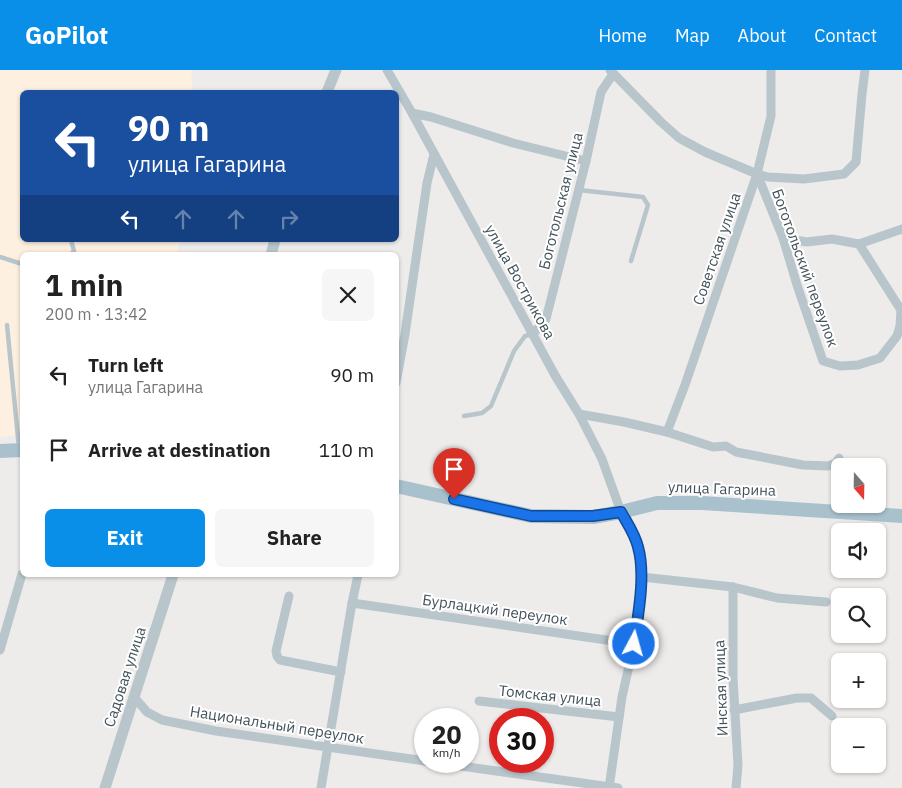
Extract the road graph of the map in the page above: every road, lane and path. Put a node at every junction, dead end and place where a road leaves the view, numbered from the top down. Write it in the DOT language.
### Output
graph roads {
  1 [pos="336,70"];
  2 [pos="387,70"];
  3 [pos="772,70"];
  4 [pos="865,70"];
  5 [pos="611,72"];
  6 [pos="328,90"];
  7 [pos="399,90"];
  8 [pos="399,91"];
  9 [pos="412,113"];
  10 [pos="434,154"];
  11 [pos="586,161"];
  12 [pos="757,174"];
  13 [pos="579,190"];
  14 [pos="902,229"];
  15 [pos="782,238"];
  16 [pos="859,244"];
  17 [pos="0,258"];
  18 [pos="632,261"];
  19 [pos="20,263"];
  20 [pos="8,325"];
  21 [pos="533,334"];
  22 [pos="399,367"];
  23 [pos="579,414"];
  24 [pos="464,416"];
  25 [pos="667,432"];
  26 [pos="20,440"];
  27 [pos="20,450"];
  28 [pos="0,451"];
  29 [pos="831,464"];
  30 [pos="399,487"];
  31 [pos="621,512"];
  32 [pos="902,516"];
  33 [pos="21,577"];
  34 [pos="172,577"];
  35 [pos="358,577"];
  36 [pos="642,577"];
  37 [pos="733,587"];
  38 [pos="289,596"];
  39 [pos="826,602"];
  40 [pos="352,603"];
  41 [pos="634,644"];
  42 [pos="0,650"];
  43 [pos="341,672"];
  44 [pos="134,697"];
  45 [pos="478,701"];
  46 [pos="734,710"];
  47 [pos="832,716"];
  48 [pos="619,717"];
  49 [pos="328,748"];
  50 [pos="414,760"];
  51 [pos="479,769"];
  52 [pos="104,788"];
  53 [pos="321,788"];
  54 [pos="612,788"];
  55 [pos="736,788"];
  1 -- 6 [label="street"];
  2 -- 7 [label="street, улица Вострикова"];
  3 -- 12 [label="street, Советская улица"];
  4 -- 12 [label="street"];
  5 -- 11 [label="street, Боготольская улица"];
  5 -- 12 [label="street"];
  8 -- 9 [label="street, улица Вострикова"];
  9 -- 10 [label="street, улица Вострикова"];
  9 -- 11 [label="street"];
  10 -- 21 [label="street, улица Вострикова"];
  10 -- 22 [label="street"];
  11 -- 13 [label="street, Боготольская улица"];
  12 -- 15 [label="street, Боготольский переулок"];
  12 -- 25 [label="street, Советская улица"];
  13 -- 18 [label="lane"];
  13 -- 21 [label="street, Боготольская улица"];
  14 -- 16 [label="street"];
  15 -- 16 [label="street"];
  15 -- 16 [label="street, Боготольский переулок"];
  17 -- 19 [label="lane"];
  20 -- 26 [label="lane"];
  21 -- 23 [label="street, улица Вострикова"];
  21 -- 24 [label="lane"];
  23 -- 25 [label="street"];
  23 -- 31 [label="street, улица Вострикова"];
  25 -- 29 [label="street"];
  27 -- 28 [label="main road"];
  30 -- 31 [label="main road, улица Гагарина"];
  31 -- 32 [label="main road, улица Гагарина"];
  31 -- 36 [label="street, Томская улица"];
  33 -- 42 [label="street"];
  34 -- 44 [label="street, Садовая улица"];
  35 -- 40 [label="street"];
  36 -- 37 [label="street"];
  36 -- 41 [label="street, Томская улица"];
  37 -- 39 [label="street"];
  37 -- 46 [label="street, Инская улица"];
  38 -- 43 [label="street"];
  40 -- 41 [label="street, Бурлацкий переулок"];
  40 -- 43 [label="street"];
  41 -- 48 [label="street, Томская улица"];
  43 -- 49 [label="street"];
  44 -- 49 [label="street, Национальный переулок"];
  44 -- 52 [label="street, Садовая улица"];
  45 -- 48 [label="street, Томская улица"];
  46 -- 47 [label="street"];
  46 -- 55 [label="street, Инская улица"];
  48 -- 54 [label="street, Томская улица"];
  49 -- 50 [label="street, Национальный переулок"];
  49 -- 53 [label="street"];
  51 -- 54 [label="street, Национальный переулок"];
}
